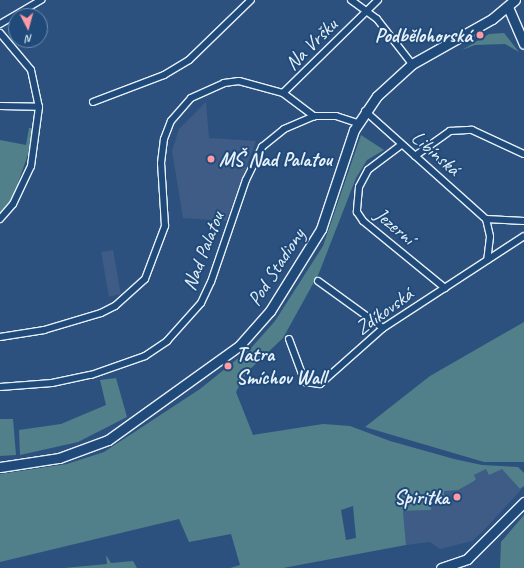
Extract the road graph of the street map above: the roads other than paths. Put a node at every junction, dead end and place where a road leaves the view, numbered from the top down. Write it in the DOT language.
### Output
graph roads {
  1 [pos="41,0"];
  2 [pos="252,0"];
  3 [pos="351,0"];
  4 [pos="378,0"];
  5 [pos="515,0"];
  6 [pos="508,7"];
  7 [pos="368,10"];
  8 [pos="0,24"];
  9 [pos="0,33"];
  10 [pos="524,44"];
  11 [pos="412,64"];
  12 [pos="283,93"];
  13 [pos="93,102"];
  14 [pos="0,106"];
  15 [pos="39,107"];
  16 [pos="365,111"];
  17 [pos="314,116"];
  18 [pos="357,123"];
  19 [pos="401,145"];
  20 [pos="524,154"];
  21 [pos="415,156"];
  22 [pos="0,219"];
  23 [pos="486,219"];
  24 [pos="524,221"];
  25 [pos="524,236"];
  26 [pos="487,260"];
  27 [pos="318,281"];
  28 [pos="445,288"];
  29 [pos="383,328"];
  30 [pos="0,337"];
  31 [pos="289,340"];
  32 [pos="0,387"];
  33 [pos="0,467"];
  34 [pos="524,502"];
  35 [pos="441,568"];
  1 -- 8 [label="street"];
  2 -- 13 [label="street"];
  3 -- 7 [label="street"];
  4 -- 7 [label="street, Na Vršku"];
  5 -- 6 [label="main road"];
  6 -- 10 [label="main road"];
  6 -- 11 [label="main road, Pod Stadiony"];
  7 -- 11 [label="street"];
  7 -- 12 [label="street, Na Vršku"];
  9 -- 15 [label="street"];
  11 -- 16 [label="main road, Pod Stadiony"];
  12 -- 17 [label="street"];
  12 -- 30 [label="street"];
  14 -- 15 [label="street"];
  15 -- 22 [label="street"];
  16 -- 18 [label="main road, Pod Stadiony"];
  16 -- 19 [label="street, Libínská"];
  17 -- 18 [label="street"];
  17 -- 32 [label="street, Nad Palatou"];
  18 -- 33 [label="main road, Pod Stadiony"];
  19 -- 21 [label="street, Libínská"];
  19 -- 28 [label="street, Jezerní"];
  20 -- 21 [label="street"];
  21 -- 23 [label="street, Libínská"];
  23 -- 24 [label="street"];
  23 -- 26 [label="street"];
  25 -- 26 [label="street, Zdíkovská"];
  26 -- 28 [label="street, Zdíkovská"];
  27 -- 29 [label="street"];
  28 -- 29 [label="street, Zdíkovská"];
  29 -- 31 [label="street, Zdíkovská"];
  34 -- 35 [label="main road"];
}
